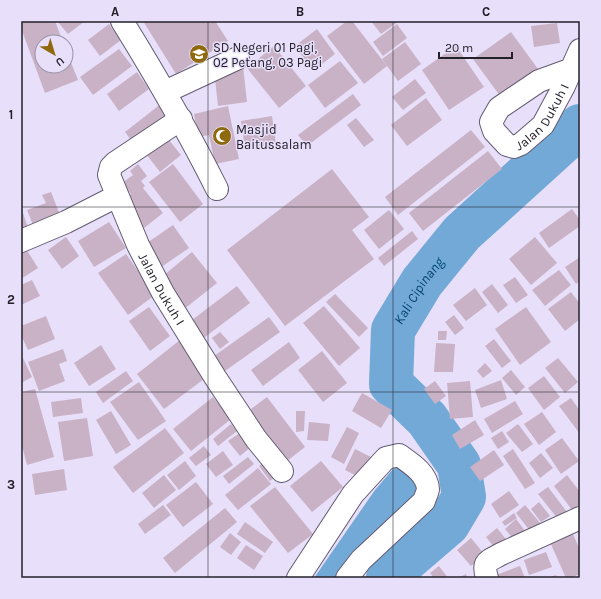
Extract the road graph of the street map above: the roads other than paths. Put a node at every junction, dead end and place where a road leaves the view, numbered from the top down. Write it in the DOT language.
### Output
graph roads {
  1 [pos="122,21"];
  2 [pos="238,58"];
  3 [pos="165,92"];
  4 [pos="181,119"];
  5 [pos="216,189"];
  6 [pos="116,196"];
  7 [pos="21,241"];
  8 [pos="282,471"];
  9 [pos="580,518"];
  10 [pos="298,578"];
  11 [pos="347,578"];
  12 [pos="487,578"];
  1 -- 3 [label="street"];
  2 -- 3 [label="street"];
  3 -- 4 [label="street"];
  4 -- 5 [label="street"];
  4 -- 6 [label="street, Jalan Dukuh I"];
  6 -- 7 [label="street"];
  6 -- 8 [label="street, Jalan Dukuh I"];
  9 -- 12 [label="street"];
  10 -- 11 [label="street"];
}
